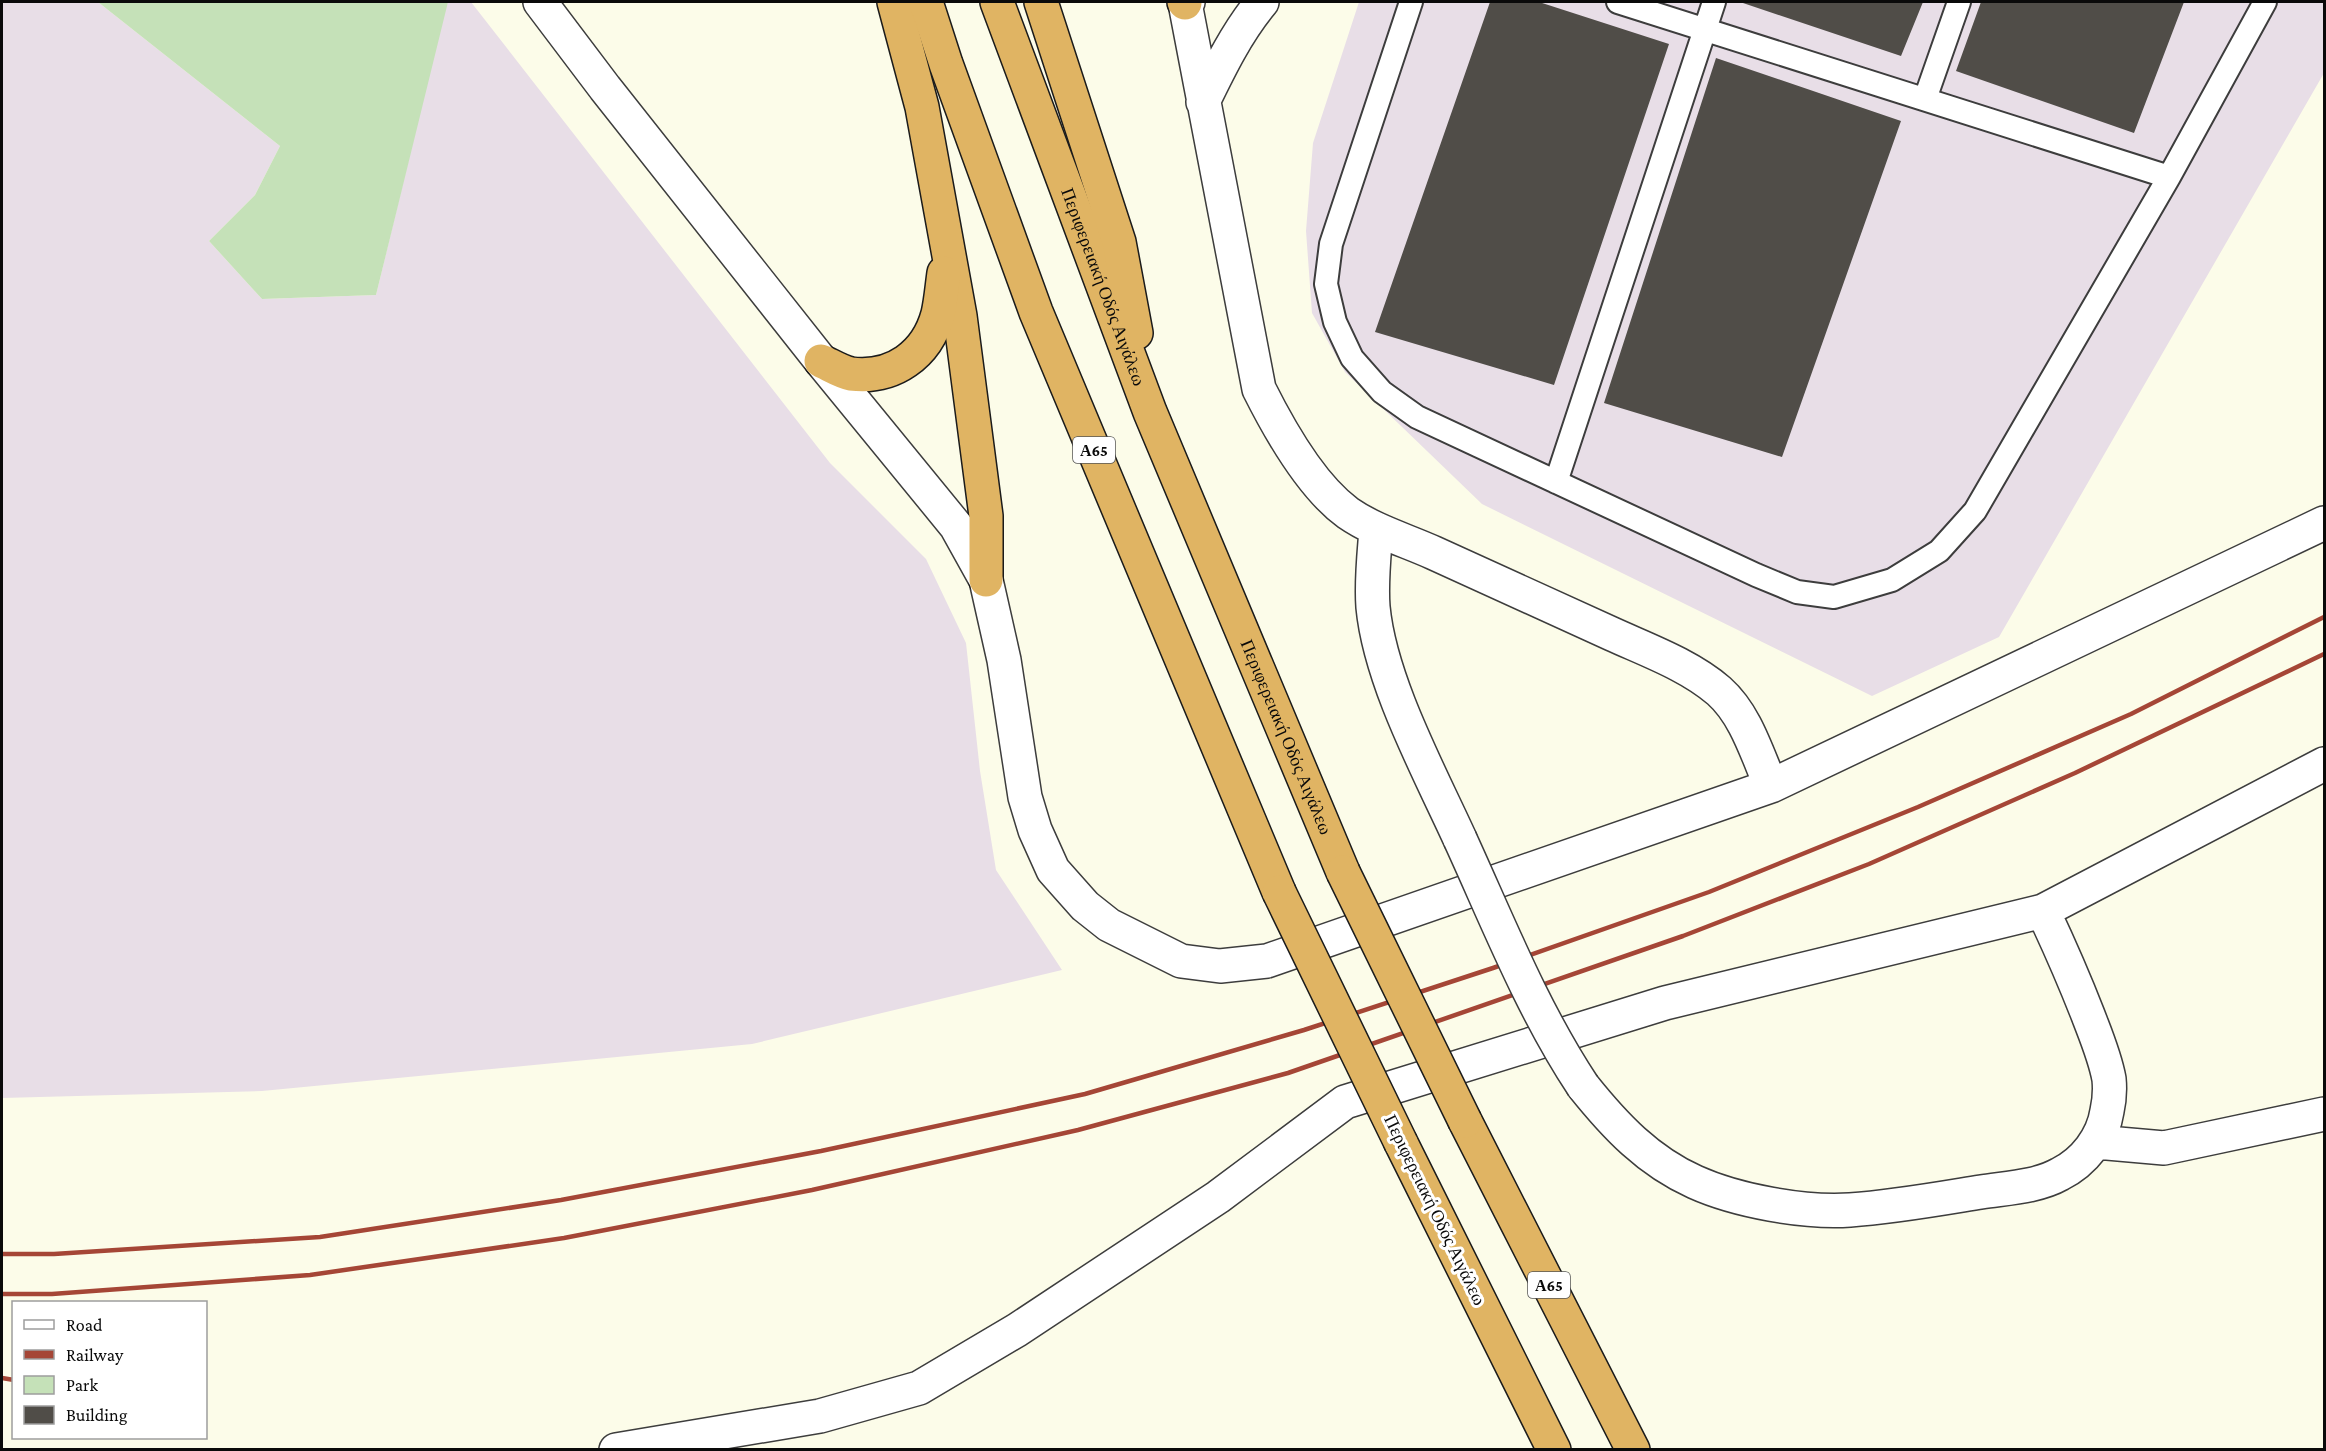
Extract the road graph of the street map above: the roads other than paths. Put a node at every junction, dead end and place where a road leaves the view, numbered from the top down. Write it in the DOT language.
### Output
graph roads {
  1 [pos="540,2"];
  2 [pos="894,2"];
  3 [pos="926,2"];
  4 [pos="997,2"];
  5 [pos="1041,2"];
  6 [pos="1186,2"];
  7 [pos="1262,2"];
  8 [pos="1411,2"];
  9 [pos="1618,2"];
  10 [pos="1714,2"];
  11 [pos="1959,2"];
  12 [pos="2265,2"];
  13 [pos="1705,29"];
  14 [pos="1925,99"];
  15 [pos="1203,102"];
  16 [pos="2169,177"];
  17 [pos="945,232"];
  18 [pos="821,361"];
  19 [pos="1150,412"];
  20 [pos="1556,482"];
  21 [pos="2325,523"];
  22 [pos="1376,530"];
  23 [pos="986,580"];
  24 [pos="2325,764"];
  25 [pos="1771,786"];
  26 [pos="2043,910"];
  27 [pos="2325,1114"];
  28 [pos="2096,1142"];
  29 [pos="616,1449"];
  30 [pos="1554,1449"];
  31 [pos="1633,1449"];
  1 -- 18 [label="street"];
  2 -- 17 [label="highway"];
  3 -- 30 [label="highway, Περιφερειακή Οδός Αιγάλεω / Α65, bridge"];
  4 -- 19 [label="highway, Περιφερειακή Οδός Αιγάλεω / Α65"];
  5 -- 19 [label="highway"];
  6 -- 15 [label="street"];
  7 -- 15 [label="street"];
  8 -- 20 [label="lane"];
  9 -- 13 [label="lane"];
  10 -- 13 [label="lane"];
  11 -- 14 [label="lane"];
  12 -- 16 [label="lane"];
  13 -- 14 [label="lane"];
  13 -- 20 [label="lane"];
  14 -- 16 [label="lane"];
  15 -- 22 [label="street"];
  16 -- 20 [label="lane"];
  17 -- 18 [label="highway"];
  17 -- 23 [label="highway"];
  18 -- 23 [label="street"];
  19 -- 31 [label="highway, Περιφερειακή Οδός Αιγάλεω / Α65, bridge"];
  21 -- 25 [label="street"];
  22 -- 25 [label="street"];
  22 -- 28 [label="street, bridge"];
  23 -- 25 [label="street"];
  24 -- 26 [label="street"];
  26 -- 28 [label="street"];
  26 -- 29 [label="street"];
  27 -- 28 [label="street"];
}
